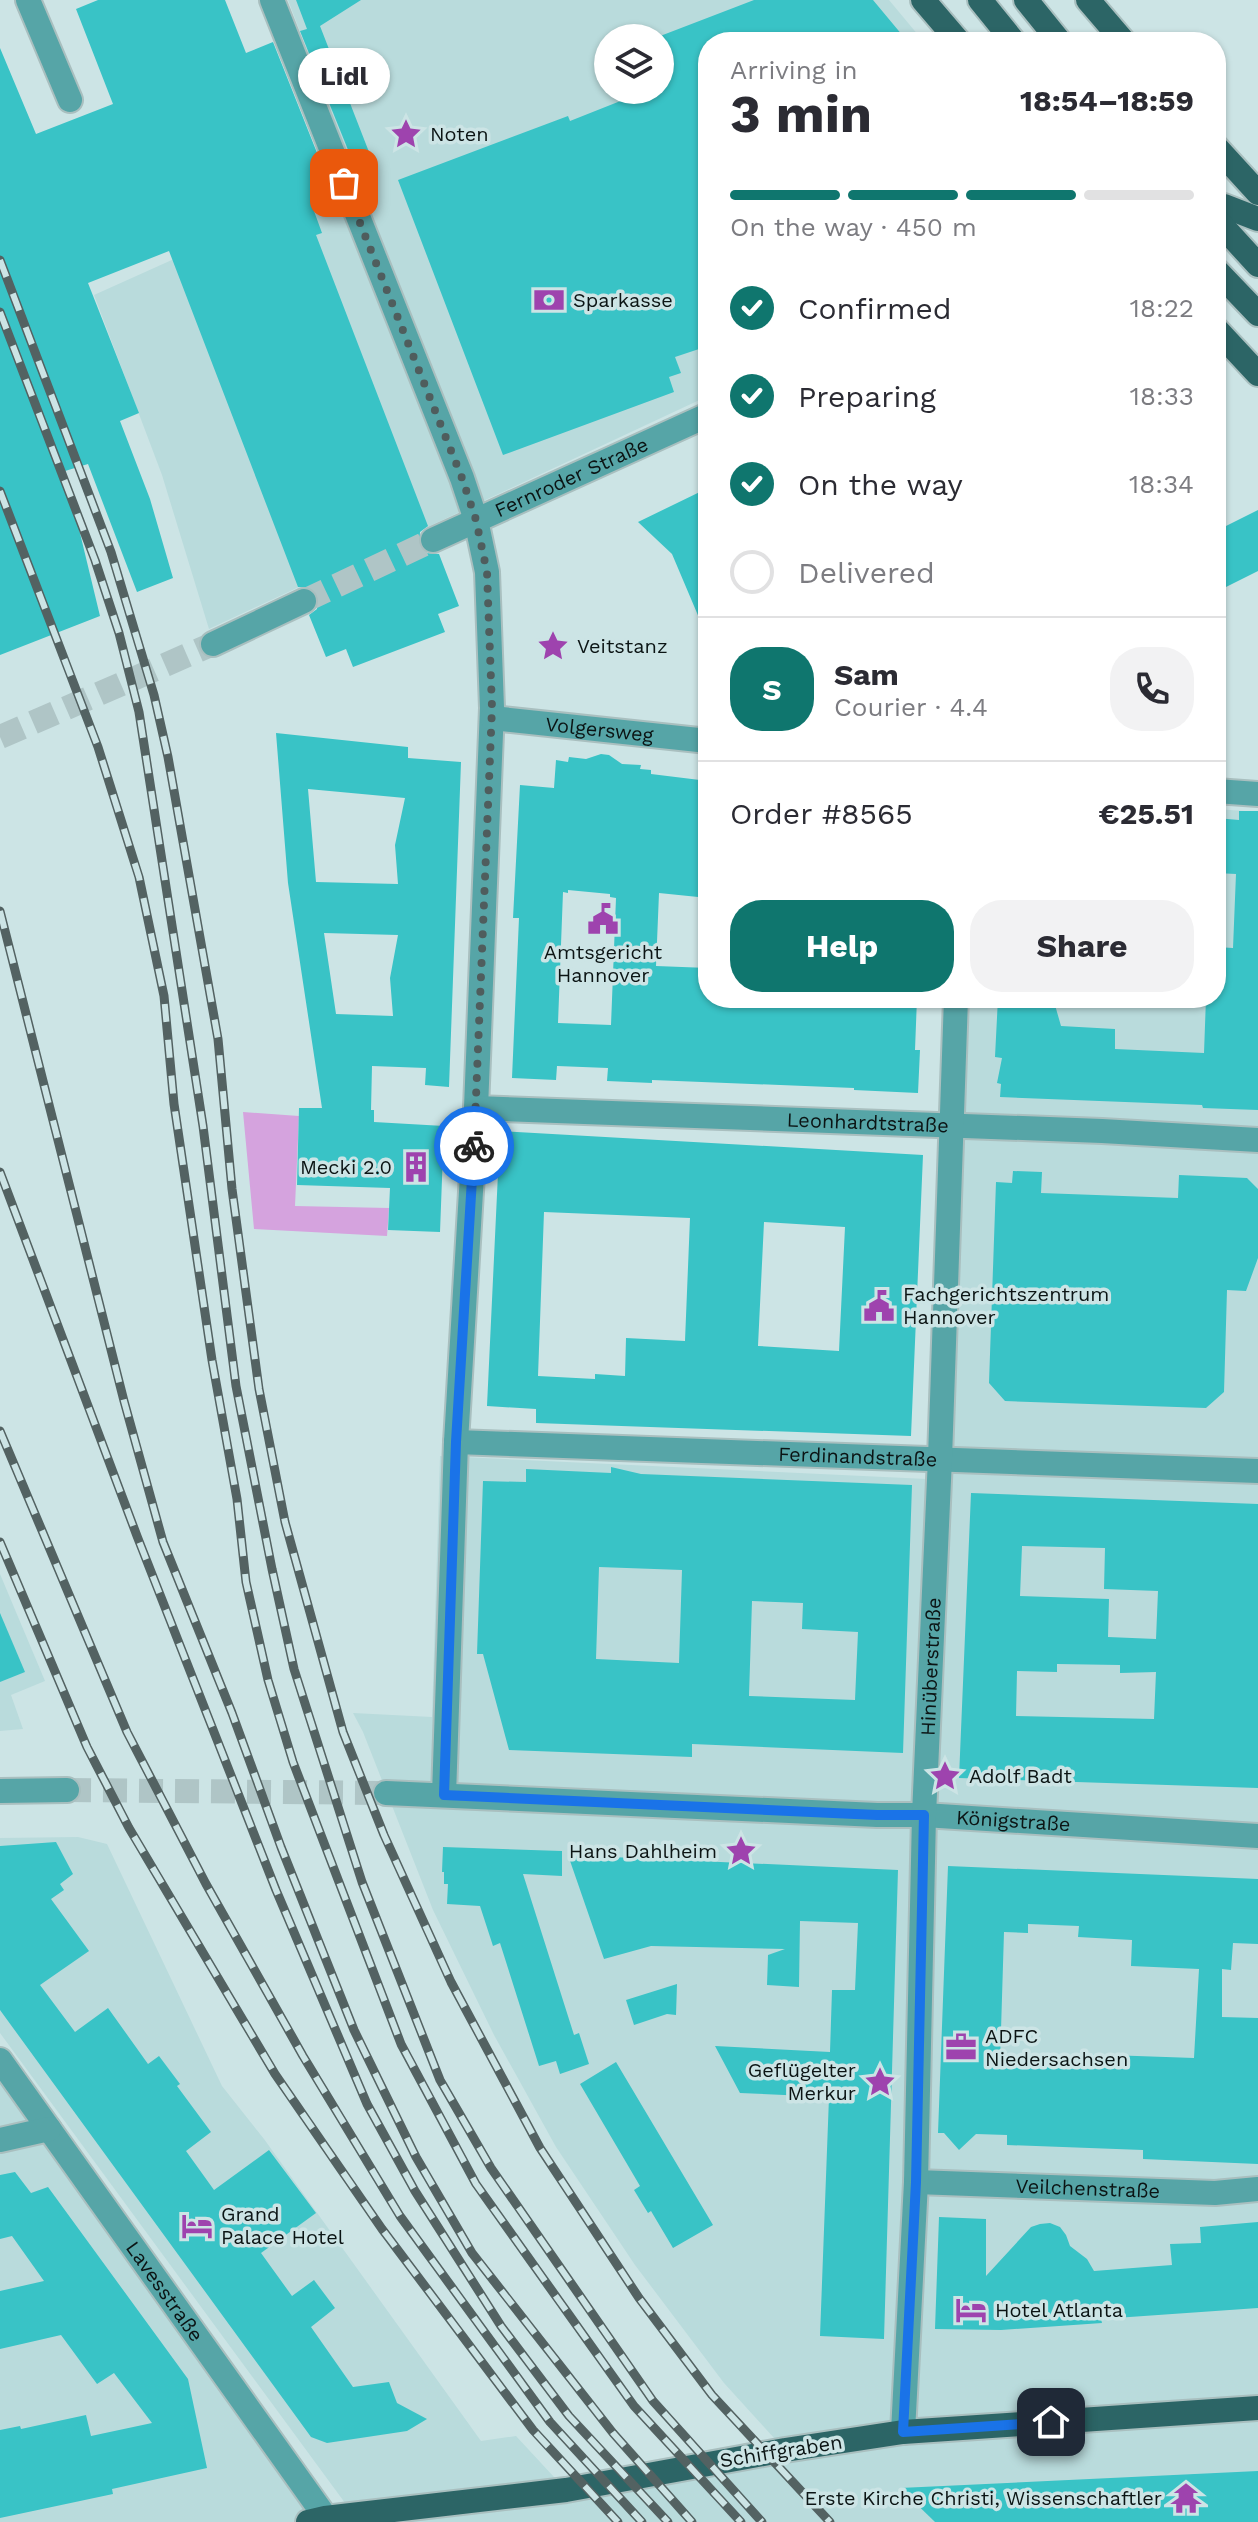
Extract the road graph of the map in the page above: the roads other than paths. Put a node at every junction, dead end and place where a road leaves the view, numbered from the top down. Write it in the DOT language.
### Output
graph roads {
  1 [pos="28,0"];
  2 [pos="272,0"];
  3 [pos="923,0"];
  4 [pos="980,0"];
  5 [pos="1026,0"];
  6 [pos="1088,0"];
  7 [pos="950,32"];
  8 [pos="1006,32"];
  9 [pos="1052,32"];
  10 [pos="1115,32"];
  11 [pos="70,100"];
  12 [pos="1226,158"];
  13 [pos="1258,193"];
  14 [pos="1226,207"];
  15 [pos="1258,219"];
  16 [pos="1226,230"];
  17 [pos="1258,265"];
  18 [pos="1226,280"];
  19 [pos="1258,314"];
  20 [pos="1226,340"];
  21 [pos="1258,374"];
  22 [pos="698,420"];
  23 [pos="476,520"];
  24 [pos="433,540"];
  25 [pos="304,601"];
  26 [pos="213,644"];
  27 [pos="492,718"];
  28 [pos="698,740"];
  29 [pos="1226,792"];
  30 [pos="1258,794"];
  31 [pos="956,1008"];
  32 [pos="476,1108"];
  33 [pos="951,1126"];
  34 [pos="1258,1140"];
  35 [pos="456,1442"];
  36 [pos="940,1458"];
  37 [pos="1258,1471"];
  38 [pos="67,1790"];
  39 [pos="0,1791"];
  40 [pos="386,1793"];
  41 [pos="444,1795"];
  42 [pos="924,1815"];
  43 [pos="1258,1836"];
  44 [pos="0,2060"];
  45 [pos="49,2129"];
  46 [pos="0,2140"];
  47 [pos="916,2182"];
  48 [pos="1258,2189"];
  49 [pos="1258,2408"];
  50 [pos="903,2432"];
  51 [pos="321,2521"];
  1 -- 11 [label="street"];
  2 -- 23 [label="street"];
  3 -- 7 [label="main road"];
  4 -- 8 [label="main road"];
  5 -- 9 [label="main road"];
  6 -- 10 [label="main road"];
  12 -- 13 [label="main road"];
  14 -- 15 [label="main road"];
  16 -- 17 [label="main road"];
  18 -- 19 [label="main road"];
  20 -- 21 [label="main road"];
  22 -- 23 [label="street, Fernroder Straße"];
  23 -- 24 [label="street, Fernroder Straße"];
  23 -- 27 [label="street"];
  25 -- 26 [label="street"];
  27 -- 28 [label="street, Volgersweg"];
  27 -- 32 [label="street"];
  29 -- 30 [label="street"];
  31 -- 33 [label="street, Hinüberstraße"];
  32 -- 33 [label="street, Leonhardtstraße"];
  32 -- 35 [label="street"];
  33 -- 34 [label="street, Leonhardtstraße"];
  33 -- 36 [label="street, Hinüberstraße"];
  35 -- 36 [label="street, Ferdinandstraße"];
  35 -- 41 [label="street"];
  36 -- 37 [label="street, Ferdinandstraße"];
  36 -- 42 [label="street, Hinüberstraße"];
  38 -- 39 [label="street"];
  40 -- 41 [label="street, Königstraße"];
  41 -- 42 [label="street, Königstraße"];
  42 -- 43 [label="street, Königstraße"];
  42 -- 47 [label="street, Hinüberstraße"];
  44 -- 45 [label="street, Lavesstraße"];
  45 -- 46 [label="street"];
  45 -- 51 [label="street, Lavesstraße"];
  47 -- 48 [label="street, Veilchenstraße"];
  47 -- 50 [label="street, Hinüberstraße"];
  49 -- 50 [label="main road, Schiffgraben"];
  50 -- 51 [label="main road, Schiffgraben"];
}
